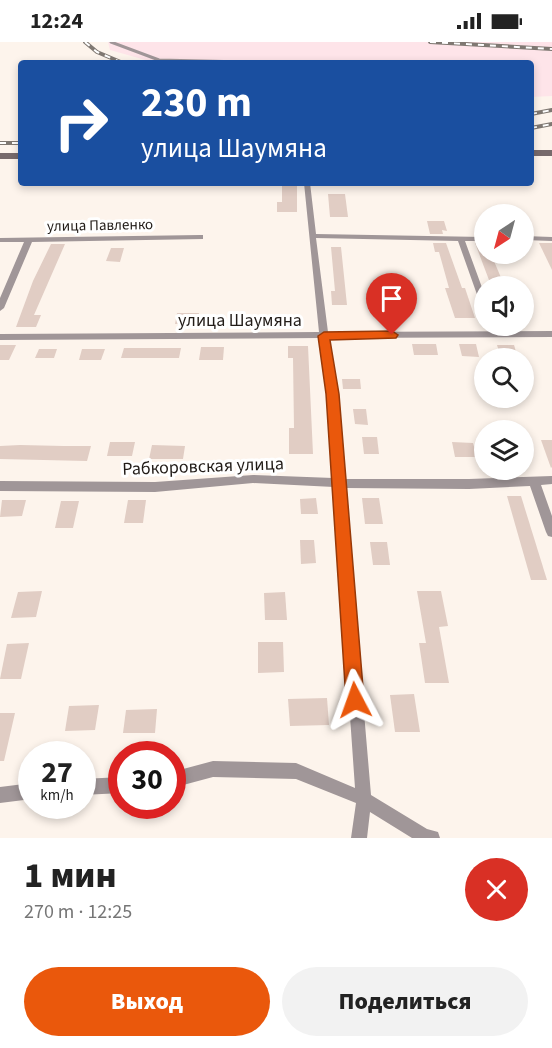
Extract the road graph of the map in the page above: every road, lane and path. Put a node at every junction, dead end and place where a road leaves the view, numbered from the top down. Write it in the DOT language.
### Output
graph roads {
  1 [pos="111,42"];
  2 [pos="159,60"];
  3 [pos="534,153"];
  4 [pos="552,153"];
  5 [pos="0,156"];
  6 [pos="18,156"];
  7 [pos="307,186"];
  8 [pos="312,236"];
  9 [pos="200,237"];
  10 [pos="534,238"];
  11 [pos="461,239"];
  12 [pos="474,239"];
  13 [pos="552,239"];
  14 [pos="0,240"];
  15 [pos="29,240"];
  16 [pos="474,276"];
  17 [pos="0,308"];
  18 [pos="474,331"];
  19 [pos="534,333"];
  20 [pos="552,334"];
  21 [pos="0,336"];
  22 [pos="324,336"];
  23 [pos="552,480"];
  24 [pos="534,481"];
  25 [pos="339,483"];
  26 [pos="0,486"];
  27 [pos="552,532"];
  28 [pos="186,776"];
  29 [pos="18,793"];
  30 [pos="0,795"];
  31 [pos="364,799"];
  32 [pos="358,838"];
  33 [pos="432,838"];
  1 -- 2 [label="lane"];
  3 -- 4 [label="main road"];
  5 -- 6 [label="main road"];
  7 -- 8 [label="street"];
  8 -- 11 [label="street"];
  8 -- 22 [label="street"];
  9 -- 15 [label="street, улица Павленко"];
  10 -- 13 [label="street"];
  11 -- 12 [label="street"];
  11 -- 16 [label="street"];
  14 -- 15 [label="street, улица Павленко"];
  15 -- 17 [label="street"];
  18 -- 22 [label="street, улица Шаумяна"];
  19 -- 20 [label="street, улица Шаумяна"];
  21 -- 22 [label="street, улица Шаумяна"];
  22 -- 25 [label="street"];
  23 -- 24 [label="street, Рабкоровская улица"];
  24 -- 25 [label="street, Рабкоровская улица"];
  24 -- 27 [label="street"];
  25 -- 26 [label="street, Рабкоровская улица"];
  25 -- 31 [label="street"];
  28 -- 31 [label="street"];
  29 -- 30 [label="street"];
  31 -- 32 [label="street"];
  31 -- 33 [label="street"];
}
